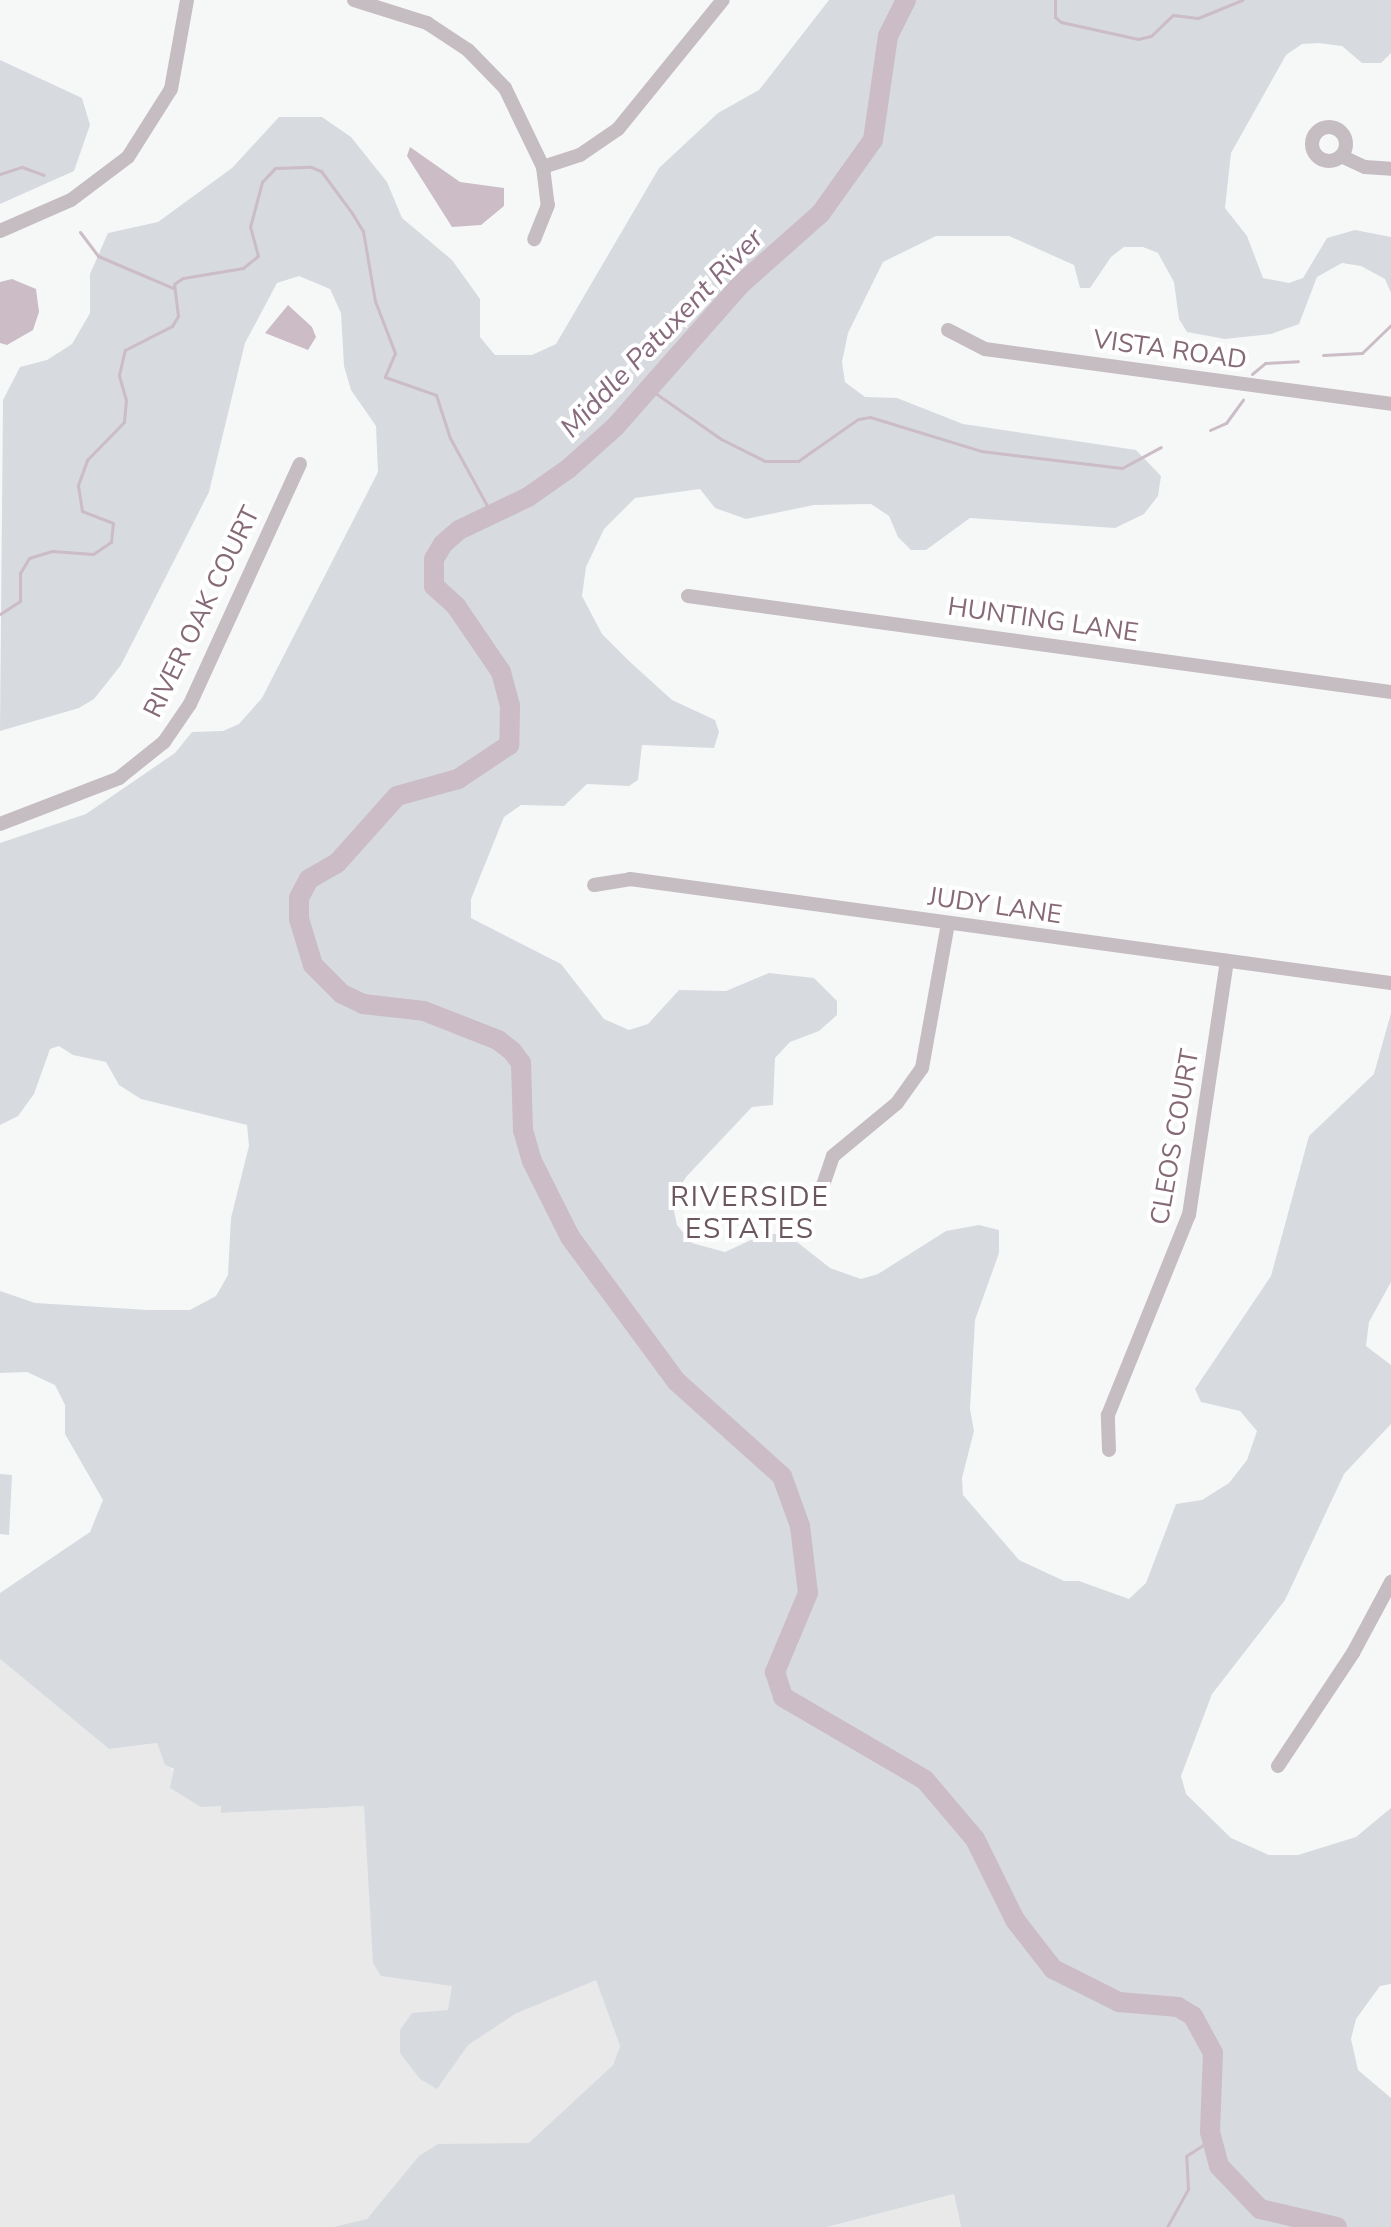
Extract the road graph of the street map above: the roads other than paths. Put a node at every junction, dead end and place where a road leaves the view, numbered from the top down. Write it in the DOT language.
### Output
graph roads {
  1 [pos="187,0"];
  2 [pos="354,0"];
  3 [pos="723,0"];
  4 [pos="1341,156"];
  5 [pos="543,167"];
  6 [pos="1391,169"];
  7 [pos="0,231"];
  8 [pos="534,239"];
  9 [pos="948,330"];
  10 [pos="1391,404"];
  11 [pos="300,464"];
  12 [pos="688,596"];
  13 [pos="1391,692"];
  14 [pos="0,824"];
  15 [pos="594,885"];
  16 [pos="948,923"];
  17 [pos="1227,961"];
  18 [pos="1391,983"];
  19 [pos="820,1194"];
  20 [pos="1109,1450"];
  21 [pos="1391,1582"];
  22 [pos="1278,1766"];
  1 -- 7 [label="street"];
  2 -- 5 [label="street"];
  3 -- 5 [label="street"];
  4 -- 6 [label="street"];
  5 -- 8 [label="street"];
  9 -- 10 [label="street, VISTA ROAD"];
  11 -- 14 [label="street, RIVER OAK COURT"];
  12 -- 13 [label="street, HUNTING LANE"];
  15 -- 16 [label="street, JUDY LANE"];
  16 -- 17 [label="street, JUDY LANE"];
  16 -- 19 [label="street"];
  17 -- 18 [label="street, JUDY LANE"];
  17 -- 20 [label="street, CLEOS COURT"];
  21 -- 22 [label="street"];
}
